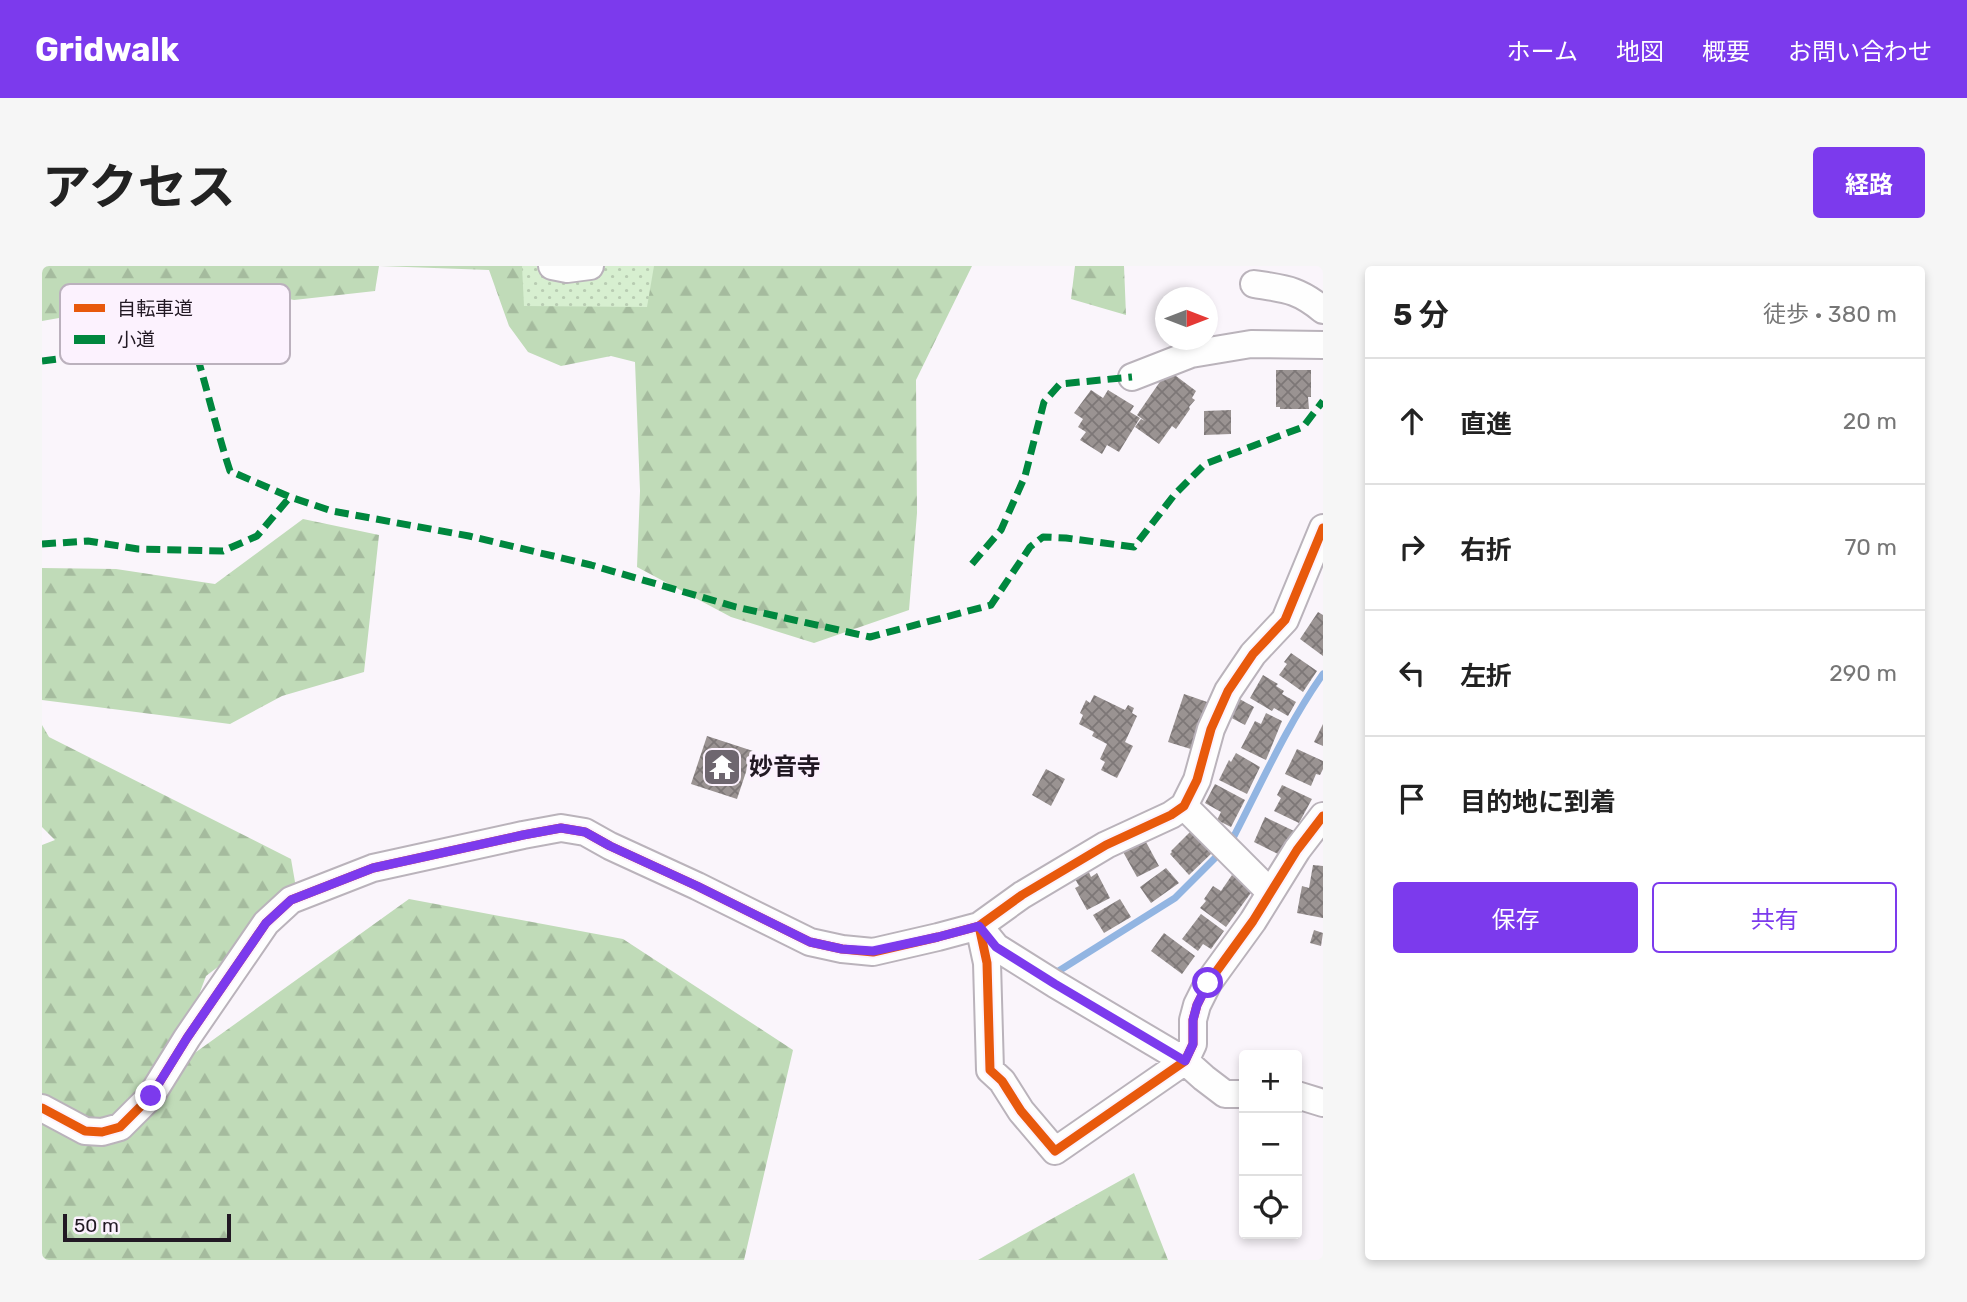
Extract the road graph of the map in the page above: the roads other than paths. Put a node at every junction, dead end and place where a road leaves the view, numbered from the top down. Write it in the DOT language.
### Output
graph roads {
  1 [pos="552,266"];
  2 [pos="590,266"];
  3 [pos="1251,275"];
  4 [pos="1323,310"];
  5 [pos="1323,345"];
  6 [pos="1132,377"];
  7 [pos="1323,528"];
  8 [pos="1184,806"];
  9 [pos="1323,816"];
  10 [pos="1270,892"];
  11 [pos="979,926"];
  12 [pos="1185,1061"];
  13 [pos="1239,1094"];
  14 [pos="1302,1097"];
  15 [pos="1323,1103"];
  16 [pos="42,1108"];
  1 -- 2 [label="street"];
  3 -- 4 [label="street"];
  5 -- 6 [label="street"];
  7 -- 8 [label="street"];
  8 -- 10 [label="street"];
  8 -- 11 [label="street"];
  9 -- 10 [label="street"];
  10 -- 12 [label="street"];
  11 -- 12 [label="street"];
  11 -- 12 [label="street"];
  11 -- 16 [label="street"];
  12 -- 13 [label="street"];
  14 -- 15 [label="street"];
}
